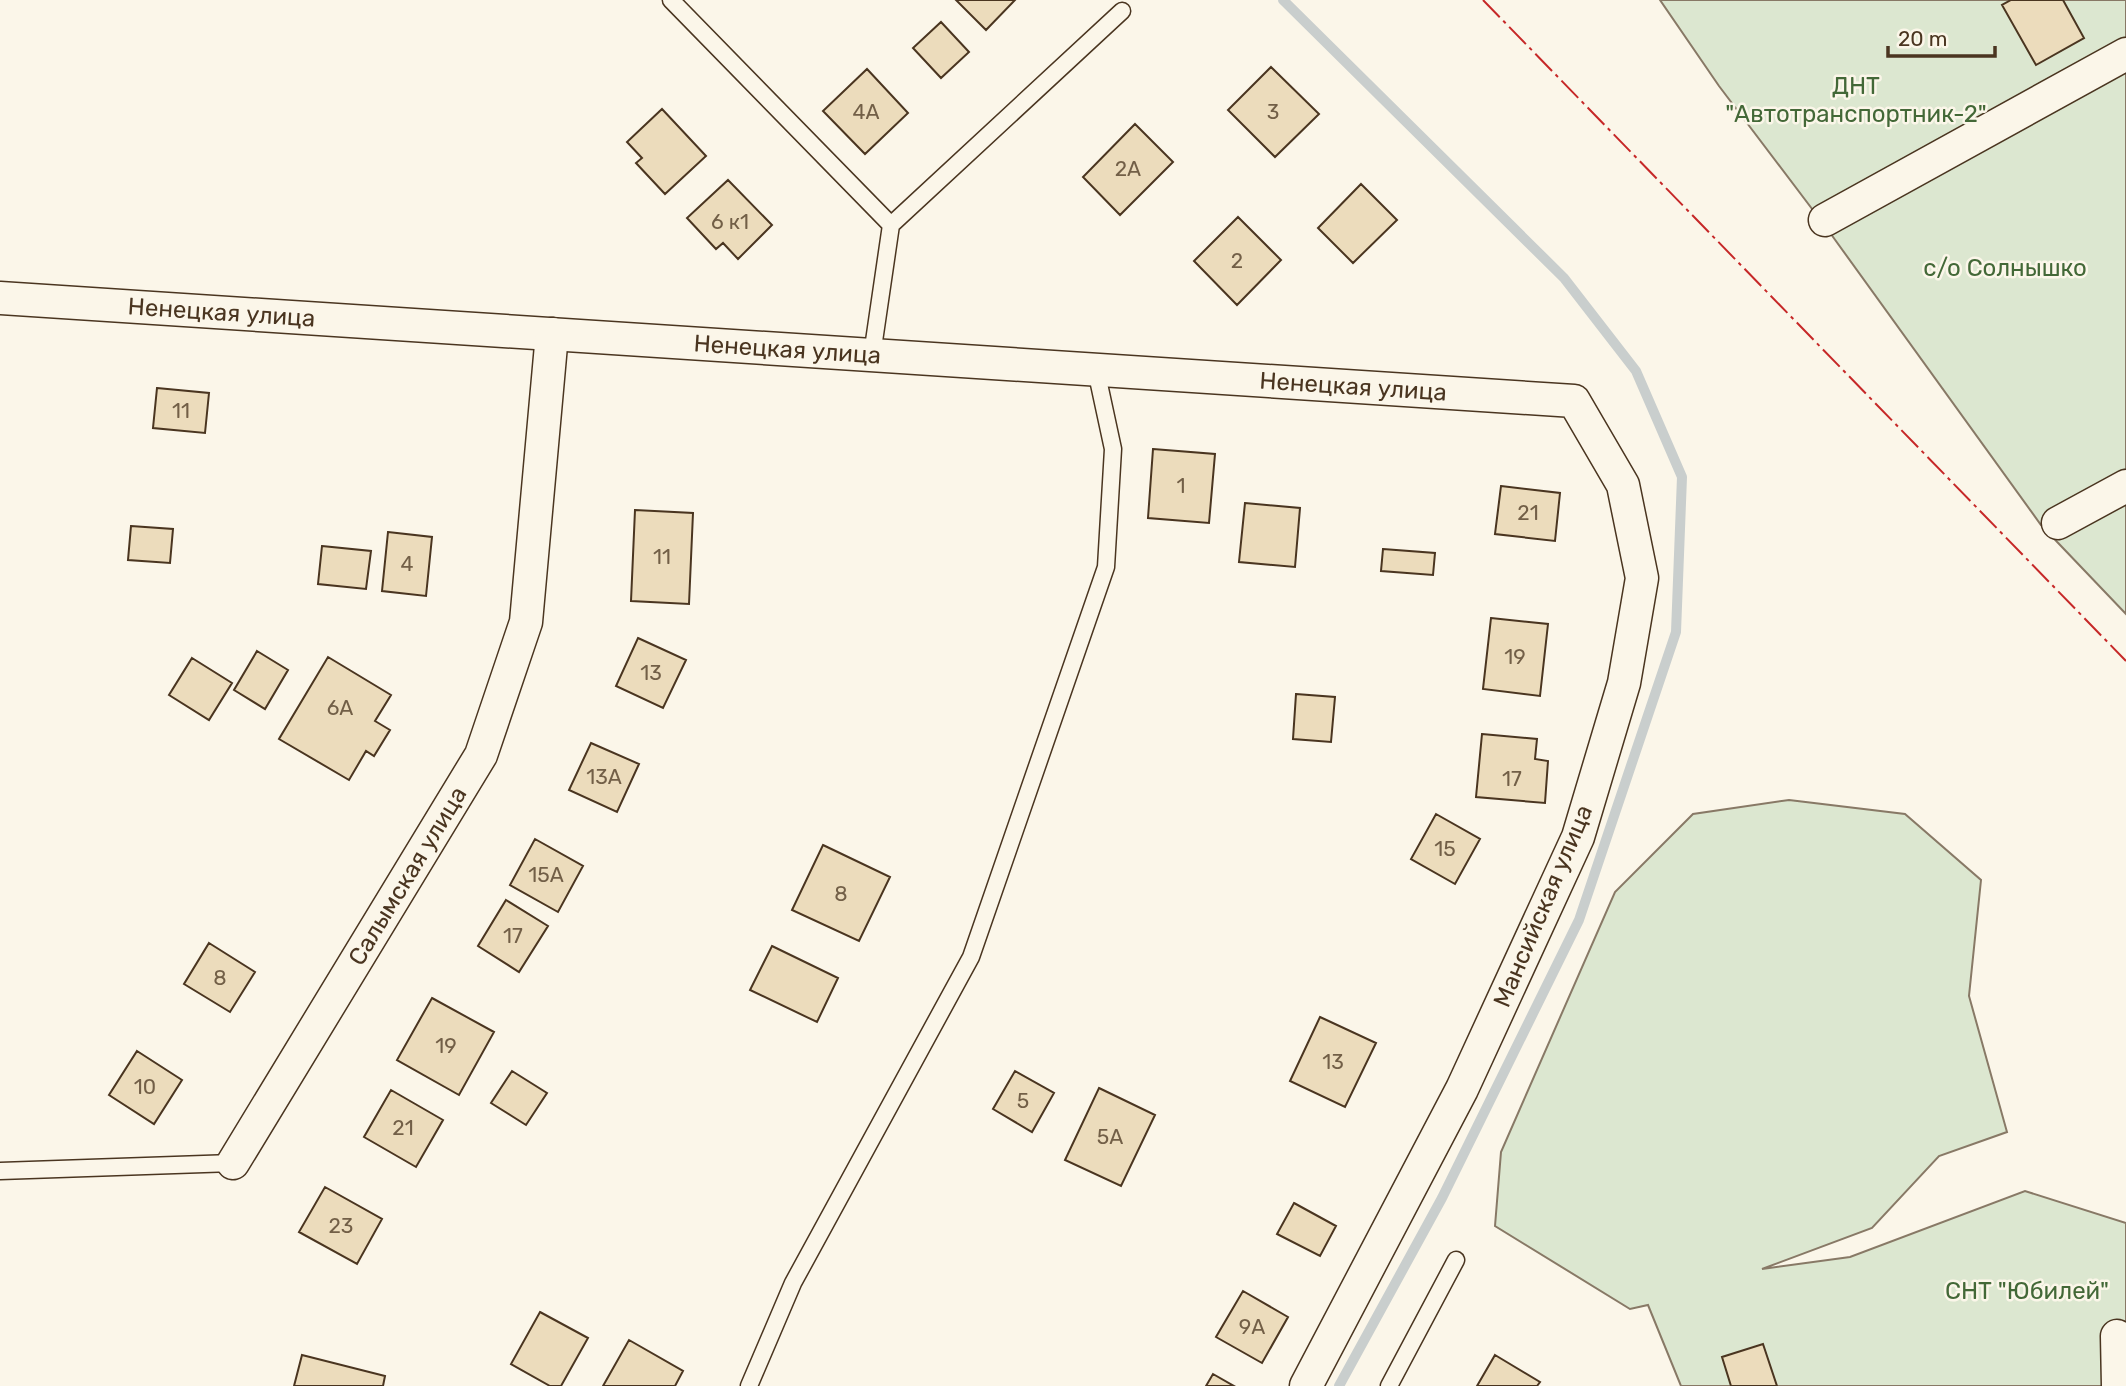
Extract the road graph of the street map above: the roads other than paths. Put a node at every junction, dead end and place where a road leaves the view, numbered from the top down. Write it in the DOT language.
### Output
graph roads {
  1 [pos="671,0"];
  2 [pos="1122,11"];
  3 [pos="2126,54"];
  4 [pos="1825,220"];
  5 [pos="891,225"];
  6 [pos="0,298"];
  7 [pos="552,334"];
  8 [pos="872,355"];
  9 [pos="1096,370"];
  10 [pos="1574,401"];
  11 [pos="2126,486"];
  12 [pos="2058,523"];
  13 [pos="233,1163"];
  14 [pos="0,1171"];
  15 [pos="1456,1259"];
  16 [pos="2117,1336"];
  17 [pos="748,1386"];
  18 [pos="1306,1386"];
  19 [pos="1389,1386"];
  20 [pos="2118,1386"];
  1 -- 5 [label="lane"];
  2 -- 5 [label="lane"];
  3 -- 4 [label="street"];
  5 -- 8 [label="lane"];
  6 -- 7 [label="street, Ненецкая улица"];
  7 -- 8 [label="street, Ненецкая улица"];
  7 -- 13 [label="street, Салымская улица"];
  8 -- 9 [label="street, Ненецкая улица"];
  9 -- 10 [label="street, Ненецкая улица"];
  9 -- 17 [label="lane"];
  10 -- 18 [label="street, Мансийская улица"];
  11 -- 12 [label="street"];
  13 -- 14 [label="lane, Салымская улица"];
  15 -- 19 [label="lane"];
  16 -- 20 [label="street"];
}
